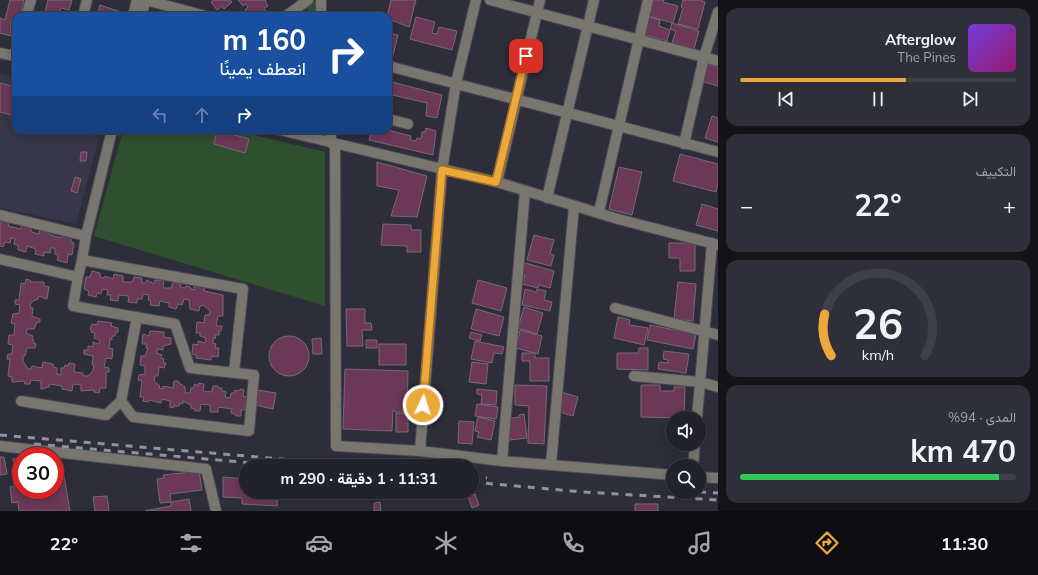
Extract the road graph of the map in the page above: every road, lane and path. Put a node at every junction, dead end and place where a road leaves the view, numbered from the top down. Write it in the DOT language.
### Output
graph roads {
  1 [pos="31,0"];
  2 [pos="87,0"];
  3 [pos="137,0"];
  4 [pos="145,0"];
  5 [pos="308,0"];
  6 [pos="321,0"];
  7 [pos="476,0"];
  8 [pos="490,0"];
  9 [pos="540,0"];
  10 [pos="594,0"];
  11 [pos="648,0"];
  12 [pos="27,12"];
  13 [pos="84,12"];
  14 [pos="134,12"];
  15 [pos="143,12"];
  16 [pos="191,12"];
  17 [pos="292,12"];
  18 [pos="321,12"];
  19 [pos="537,12"];
  20 [pos="718,15"];
  21 [pos="587,26"];
  22 [pos="638,39"];
  23 [pos="0,53"];
  24 [pos="12,54"];
  25 [pos="704,57"];
  26 [pos="718,61"];
  27 [pos="392,67"];
  28 [pos="456,83"];
  29 [pos="516,99"];
  30 [pos="567,113"];
  31 [pos="392,120"];
  32 [pos="408,124"];
  33 [pos="619,125"];
  34 [pos="111,134"];
  35 [pos="296,134"];
  36 [pos="332,134"];
  37 [pos="333,143"];
  38 [pos="684,144"];
  39 [pos="718,152"];
  40 [pos="442,170"];
  41 [pos="496,182"];
  42 [pos="525,191"];
  43 [pos="547,198"];
  44 [pos="574,206"];
  45 [pos="599,212"];
  46 [pos="0,215"];
  47 [pos="86,236"];
  48 [pos="715,244"];
  49 [pos="0,259"];
  50 [pos="82,260"];
  51 [pos="78,277"];
  52 [pos="616,308"];
  53 [pos="137,318"];
  54 [pos="706,332"];
  55 [pos="718,335"];
  56 [pos="234,372"];
  57 [pos="634,376"];
  58 [pos="700,382"];
  59 [pos="718,387"];
  60 [pos="21,401"];
  61 [pos="121,402"];
  62 [pos="698,411"];
  63 [pos="0,446"];
  64 [pos="420,452"];
  65 [pos="502,461"];
  66 [pos="551,464"];
  67 [pos="666,474"];
  68 [pos="706,477"];
  69 [pos="718,478"];
  70 [pos="216,511"];
  1 -- 12 [label="street"];
  2 -- 13 [label="street"];
  3 -- 14 [label="street"];
  4 -- 15 [label="street"];
  4 -- 16 [label="street"];
  5 -- 17 [label="street"];
  6 -- 18 [label="street"];
  7 -- 28 [label="street"];
  8 -- 19 [label="street"];
  9 -- 19 [label="street"];
  10 -- 21 [label="street"];
  11 -- 22 [label="street"];
  19 -- 21 [label="street"];
  19 -- 29 [label="street"];
  20 -- 25 [label="street"];
  21 -- 22 [label="street"];
  21 -- 30 [label="street"];
  22 -- 25 [label="street"];
  22 -- 33 [label="street"];
  23 -- 24 [label="street"];
  25 -- 26 [label="street"];
  25 -- 38 [label="street"];
  27 -- 28 [label="street"];
  28 -- 29 [label="street"];
  28 -- 40 [label="street"];
  29 -- 30 [label="street"];
  29 -- 41 [label="street"];
  30 -- 33 [label="street"];
  30 -- 43 [label="street"];
  31 -- 32 [label="street"];
  33 -- 38 [label="street"];
  33 -- 45 [label="street"];
  34 -- 47 [label="street"];
  35 -- 37 [label="street"];
  36 -- 37 [label="street"];
  37 -- 40 [label="street"];
  37 -- 64 [label="street"];
  38 -- 39 [label="street"];
  40 -- 41 [label="street"];
  40 -- 64 [label="street"];
  41 -- 42 [label="street"];
  42 -- 43 [label="street"];
  42 -- 65 [label="street"];
  43 -- 44 [label="street"];
  44 -- 45 [label="street"];
  44 -- 66 [label="street"];
  45 -- 48 [label="street"];
  46 -- 47 [label="street"];
  47 -- 50 [label="street"];
  48 -- 54 [label="street"];
  49 -- 51 [label="street"];
  50 -- 51 [label="street"];
  50 -- 56 [label="street"];
  51 -- 53 [label="street"];
  52 -- 54 [label="street"];
  53 -- 56 [label="street"];
  53 -- 61 [label="street"];
  54 -- 55 [label="street"];
  54 -- 58 [label="street"];
  56 -- 61 [label="street"];
  57 -- 58 [label="street"];
  58 -- 59 [label="street"];
  58 -- 62 [label="street"];
  60 -- 61 [label="street"];
  63 -- 70 [label="street"];
  64 -- 65 [label="street"];
  65 -- 66 [label="street"];
  66 -- 67 [label="street"];
  68 -- 69 [label="street"];
}
